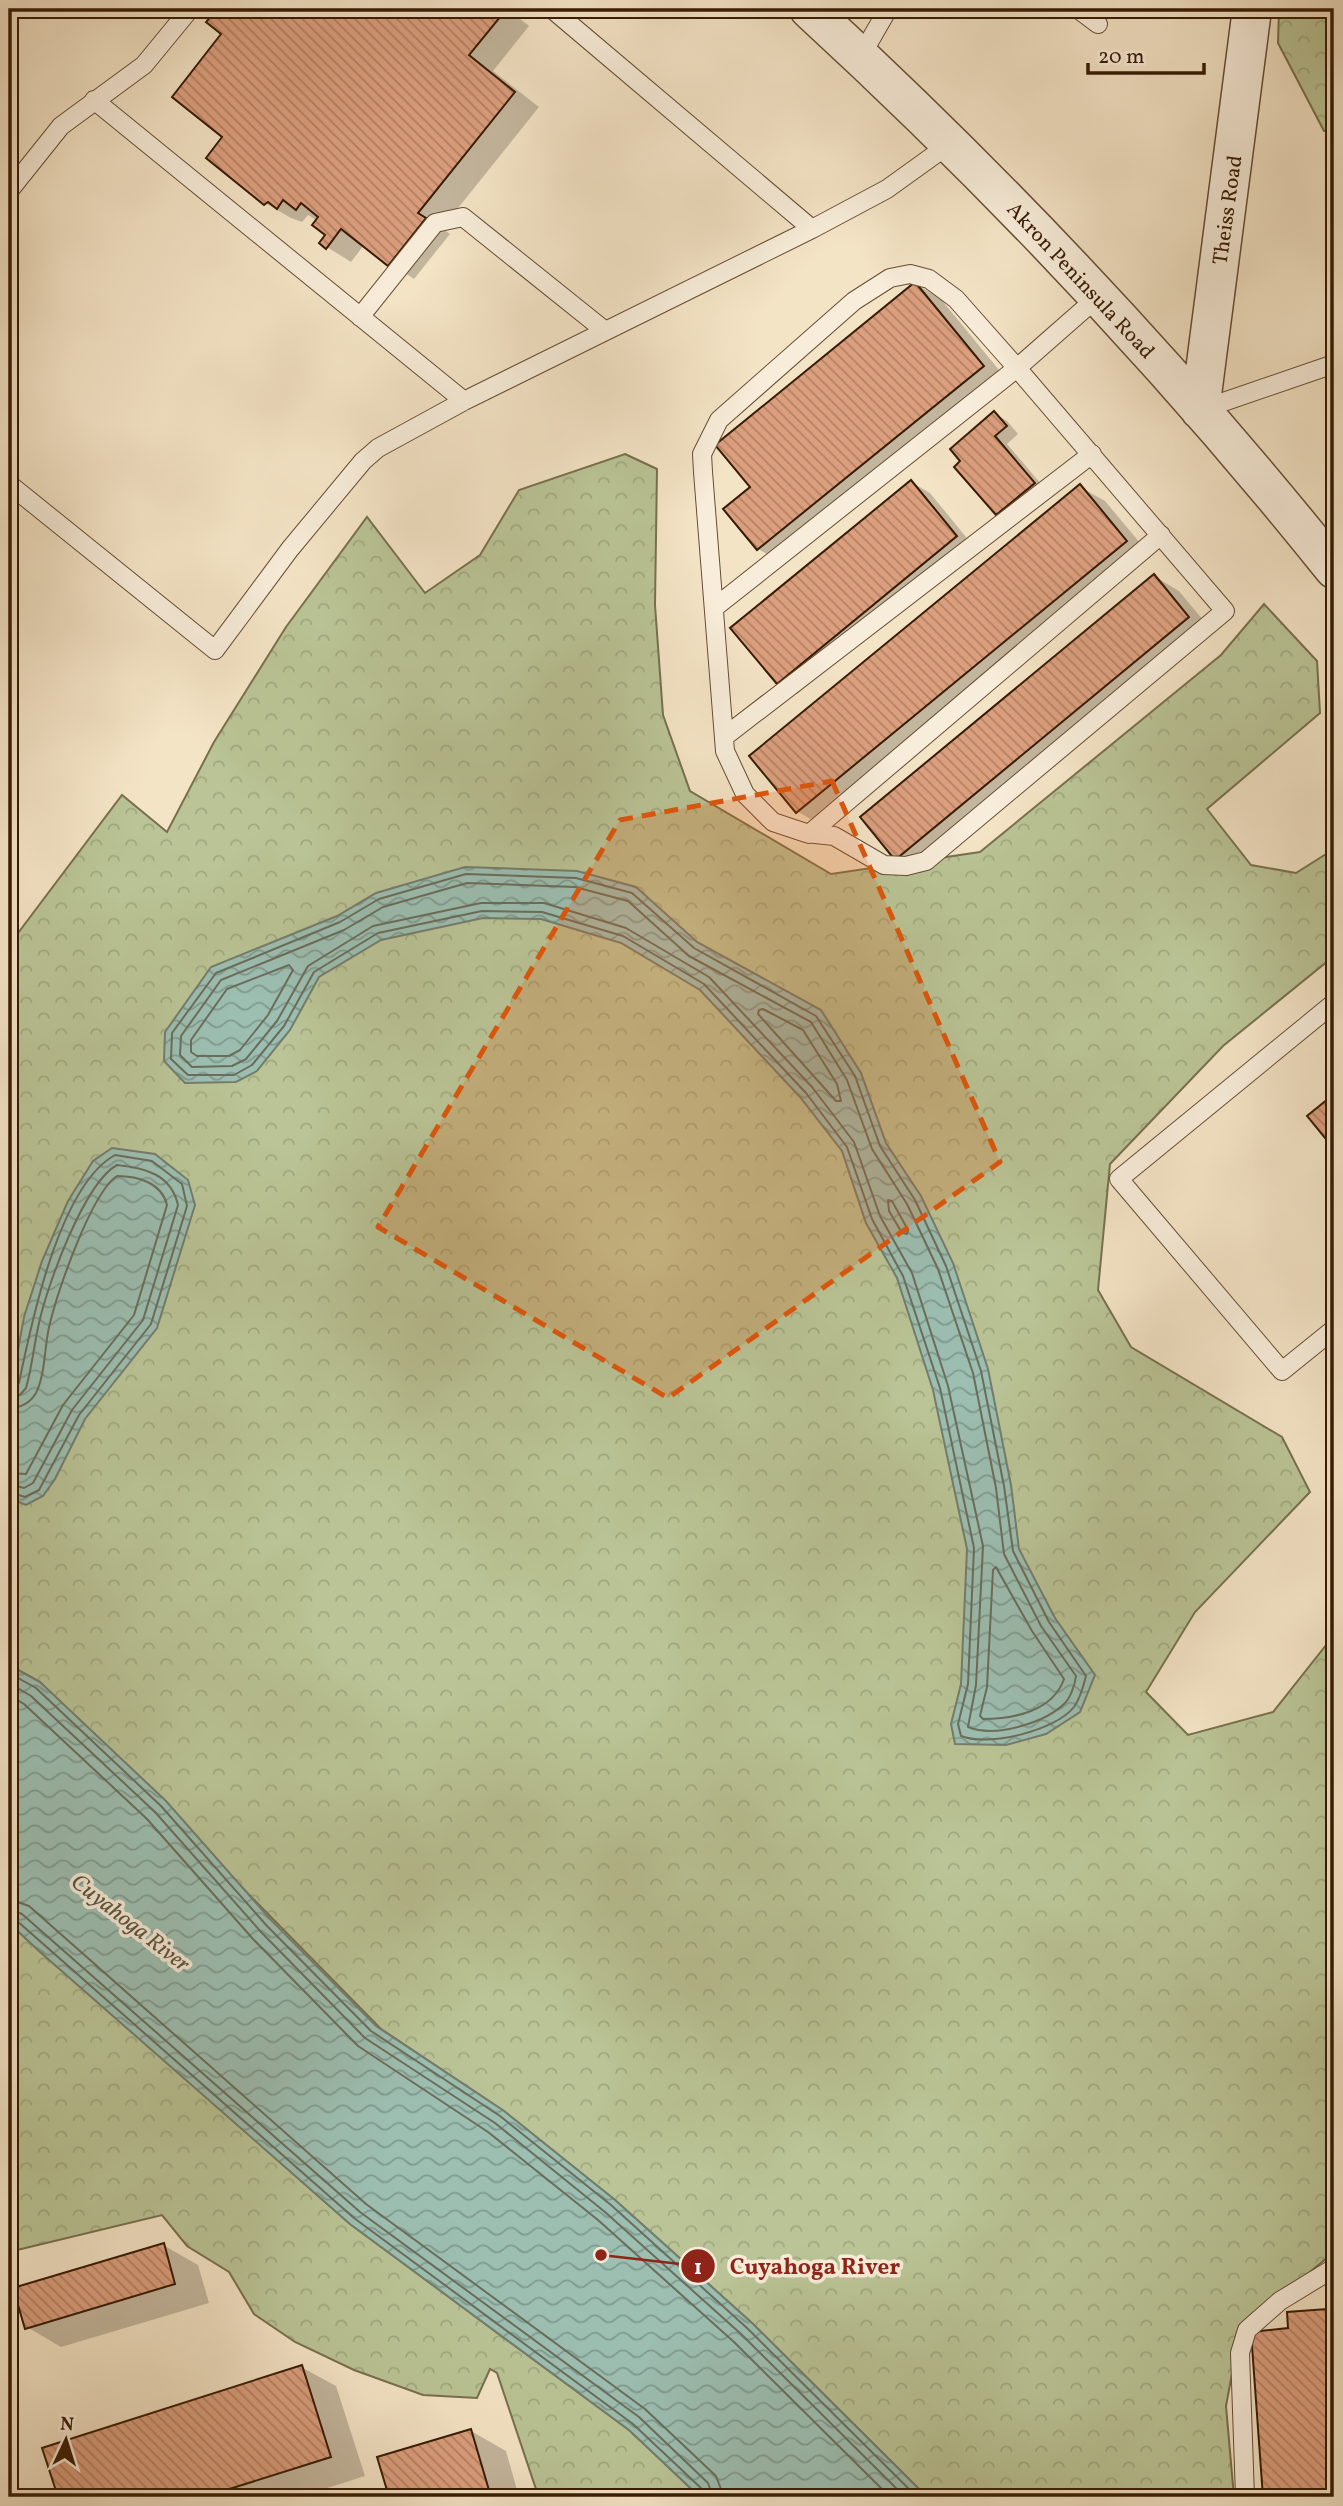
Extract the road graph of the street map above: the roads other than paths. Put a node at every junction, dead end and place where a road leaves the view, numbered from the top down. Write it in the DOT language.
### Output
graph roads {
  1 [pos="190,9"];
  2 [pos="552,9"];
  3 [pos="809,9"];
  4 [pos="888,9"];
  5 [pos="1078,9"];
  6 [pos="1252,9"];
  7 [pos="1098,24"];
  8 [pos="860,56"];
  9 [pos="94,100"];
  10 [pos="951,144"];
  11 [pos="9,191"];
  12 [pos="812,229"];
  13 [pos="1099,296"];
  14 [pos="360,317"];
  15 [pos="604,330"];
  16 [pos="1334,364"];
  17 [pos="1017,368"];
  18 [pos="464,401"];
  19 [pos="1200,410"];
  20 [pos="1091,454"];
  21 [pos="9,484"];
  22 [pos="1161,535"];
  23 [pos="1334,569"];
  24 [pos="713,608"];
  25 [pos="724,737"];
  26 [pos="809,834"];
  27 [pos="1334,1003"];
  28 [pos="1334,1329"];
  29 [pos="1334,2268"];
  30 [pos="1245,2497"];
  1 -- 9 [label="lane"];
  2 -- 12 [label="lane"];
  3 -- 8 [label="street, Akron Peninsula Road"];
  4 -- 8 [label="lane"];
  5 -- 7 [label="lane"];
  6 -- 19 [label="street, Theiss Road"];
  8 -- 10 [label="street, Akron Peninsula Road"];
  9 -- 11 [label="lane"];
  9 -- 14 [label="lane"];
  10 -- 12 [label="lane"];
  10 -- 13 [label="street, Akron Peninsula Road"];
  12 -- 15 [label="lane"];
  13 -- 17 [label="lane"];
  13 -- 19 [label="street, Akron Peninsula Road"];
  14 -- 15 [label="lane"];
  14 -- 18 [label="lane"];
  15 -- 18 [label="lane"];
  16 -- 19 [label="lane"];
  17 -- 20 [label="lane"];
  17 -- 24 [label="lane"];
  17 -- 24 [label="lane"];
  18 -- 21 [label="lane"];
  19 -- 23 [label="street, Akron Peninsula Road"];
  20 -- 22 [label="lane"];
  20 -- 25 [label="lane"];
  22 -- 26 [label="lane"];
  22 -- 26 [label="lane"];
  24 -- 25 [label="lane"];
  25 -- 26 [label="lane"];
  27 -- 28 [label="lane"];
  29 -- 30 [label="lane"];
}
